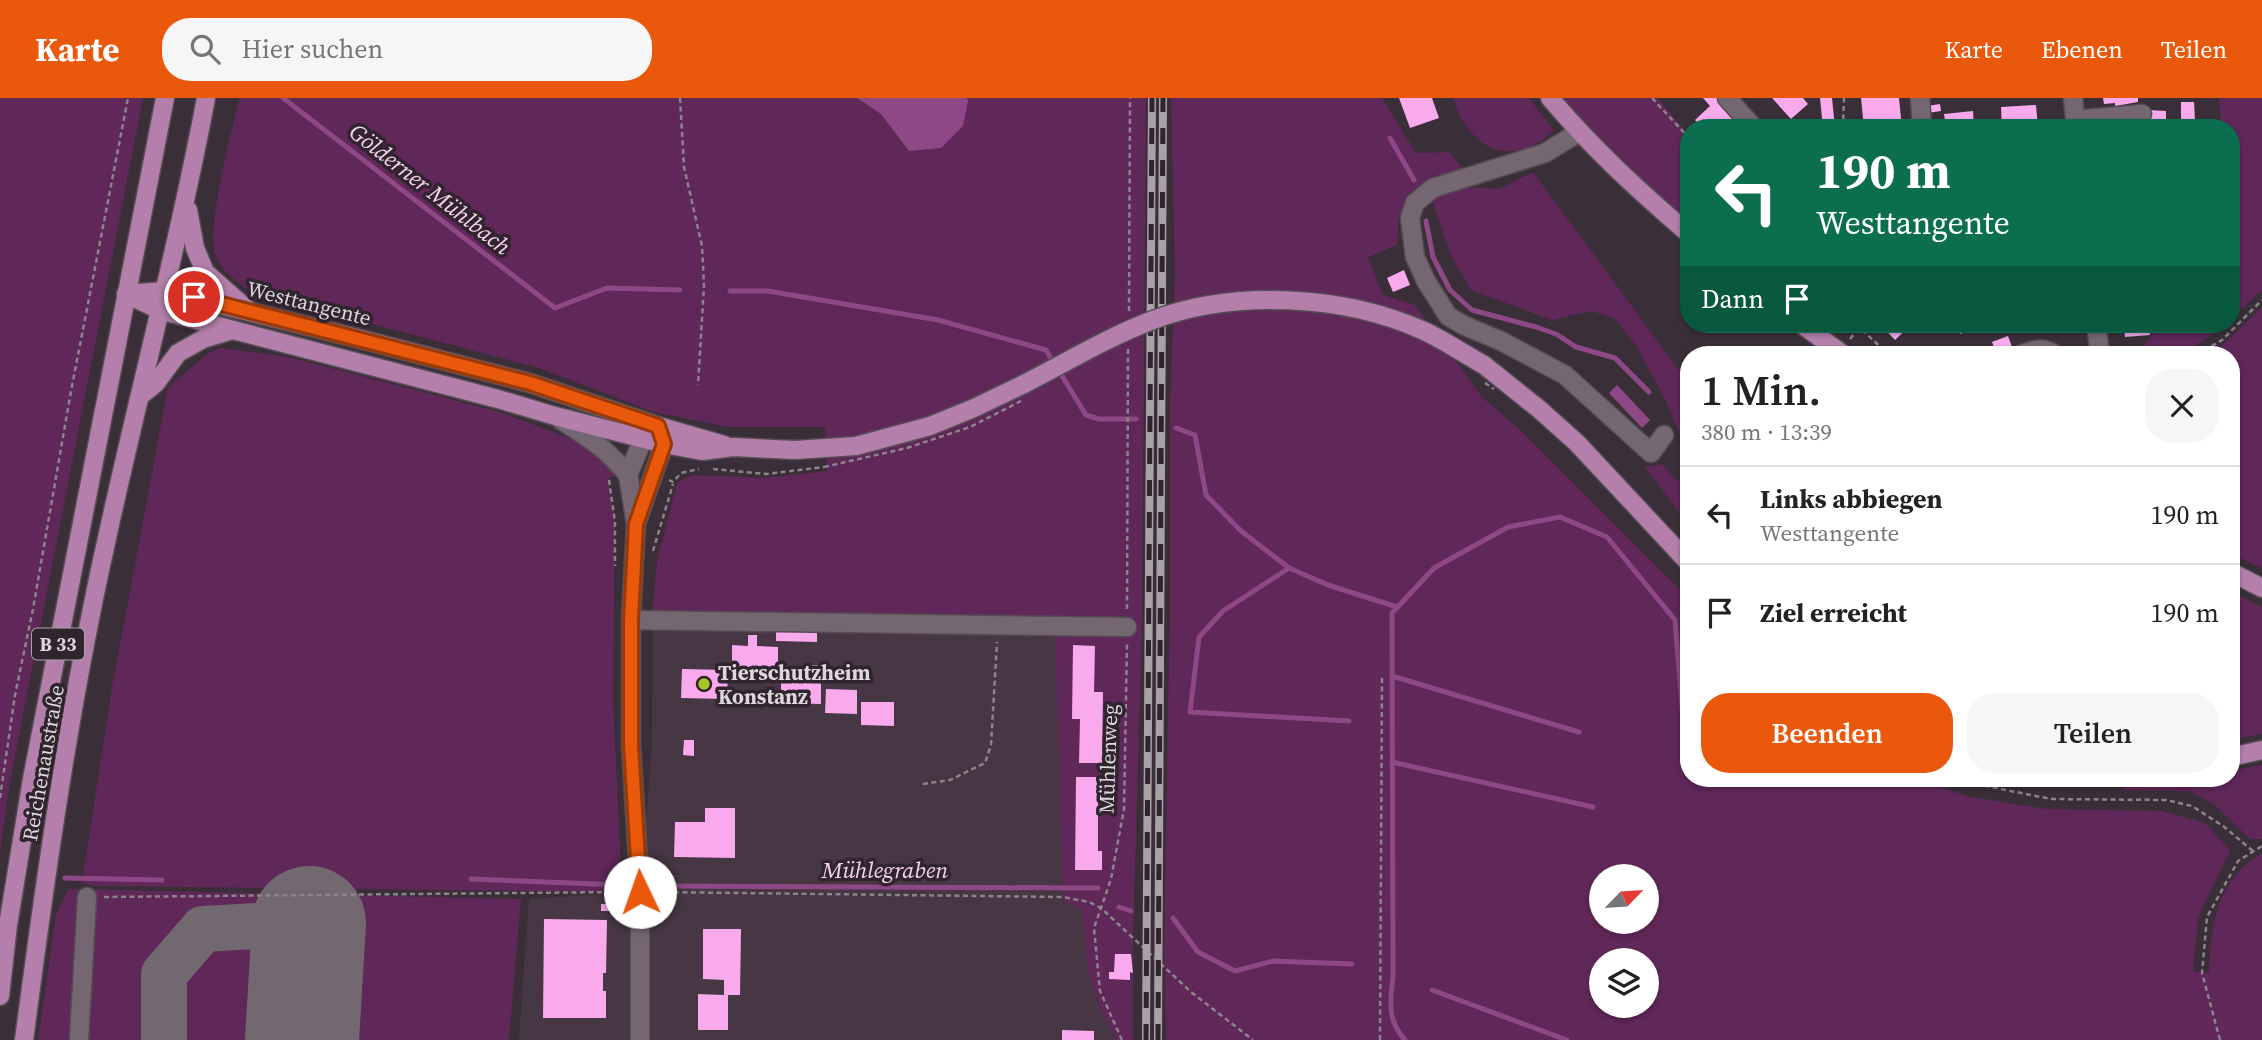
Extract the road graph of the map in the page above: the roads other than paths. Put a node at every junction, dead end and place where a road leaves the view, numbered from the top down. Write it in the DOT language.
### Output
graph roads {
  1 [pos="165,98"];
  2 [pos="206,98"];
  3 [pos="1549,98"];
  4 [pos="1727,98"];
  5 [pos="1920,98"];
  6 [pos="2073,98"];
  7 [pos="2142,114"];
  8 [pos="1746,119"];
  9 [pos="1921,119"];
  10 [pos="2075,119"];
  11 [pos="2109,119"];
  12 [pos="1579,132"];
  13 [pos="187,203"];
  14 [pos="1680,226"];
  15 [pos="165,291"];
  16 [pos="126,294"];
  17 [pos="160,310"];
  18 [pos="248,311"];
  19 [pos="233,330"];
  20 [pos="1813,333"];
  21 [pos="1832,346"];
  22 [pos="140,396"];
  23 [pos="555,416"];
  24 [pos="658,426"];
  25 [pos="1664,435"];
  26 [pos="643,439"];
  27 [pos="664,444"];
  28 [pos="733,447"];
  29 [pos="628,474"];
  30 [pos="636,524"];
  31 [pos="1680,553"];
  32 [pos="2240,577"];
  33 [pos="2262,588"];
  34 [pos="1127,618"];
  35 [pos="631,620"];
  36 [pos="2262,750"];
  37 [pos="2240,755"];
  38 [pos="87,897"];
  39 [pos="0,996"];
  40 [pos="24,1040"];
  41 [pos="79,1040"];
  42 [pos="640,1040"];
  1 -- 16 [label="main road, B 33"];
  2 -- 13 [label="main road, B 33"];
  3 -- 12 [label="main road"];
  4 -- 8 [label="street"];
  5 -- 9 [label="street"];
  6 -- 10 [label="street"];
  7 -- 11 [label="street"];
  12 -- 14 [label="main road"];
  12 -- 25 [label="street"];
  13 -- 15 [label="main road, B 33"];
  13 -- 18 [label="main road"];
  15 -- 16 [label="main road, Westtangente"];
  15 -- 17 [label="main road, Reichenaustraße / B 33"];
  15 -- 18 [label="main road, Westtangente"];
  16 -- 17 [label="main road"];
  16 -- 39 [label="main road, Reichenaustraße / B 33"];
  17 -- 19 [label="main road"];
  17 -- 22 [label="main road, Reichenaustraße / B 33"];
  18 -- 24 [label="main road, Westtangente"];
  19 -- 22 [label="main road"];
  19 -- 23 [label="main road"];
  20 -- 21 [label="main road"];
  22 -- 40 [label="main road, Reichenaustraße / B 33"];
  23 -- 26 [label="main road"];
  23 -- 29 [label="street"];
  24 -- 26 [label="street"];
  24 -- 27 [label="street"];
  24 -- 28 [label="main road, Westtangente"];
  26 -- 27 [label="main road"];
  26 -- 29 [label="street"];
  27 -- 28 [label="main road"];
  27 -- 30 [label="street"];
  28 -- 31 [label="main road, bridge"];
  29 -- 30 [label="street"];
  30 -- 35 [label="street"];
  32 -- 33 [label="main road"];
  34 -- 35 [label="street"];
  35 -- 42 [label="street"];
  36 -- 37 [label="main road"];
  38 -- 41 [label="street"];
}
